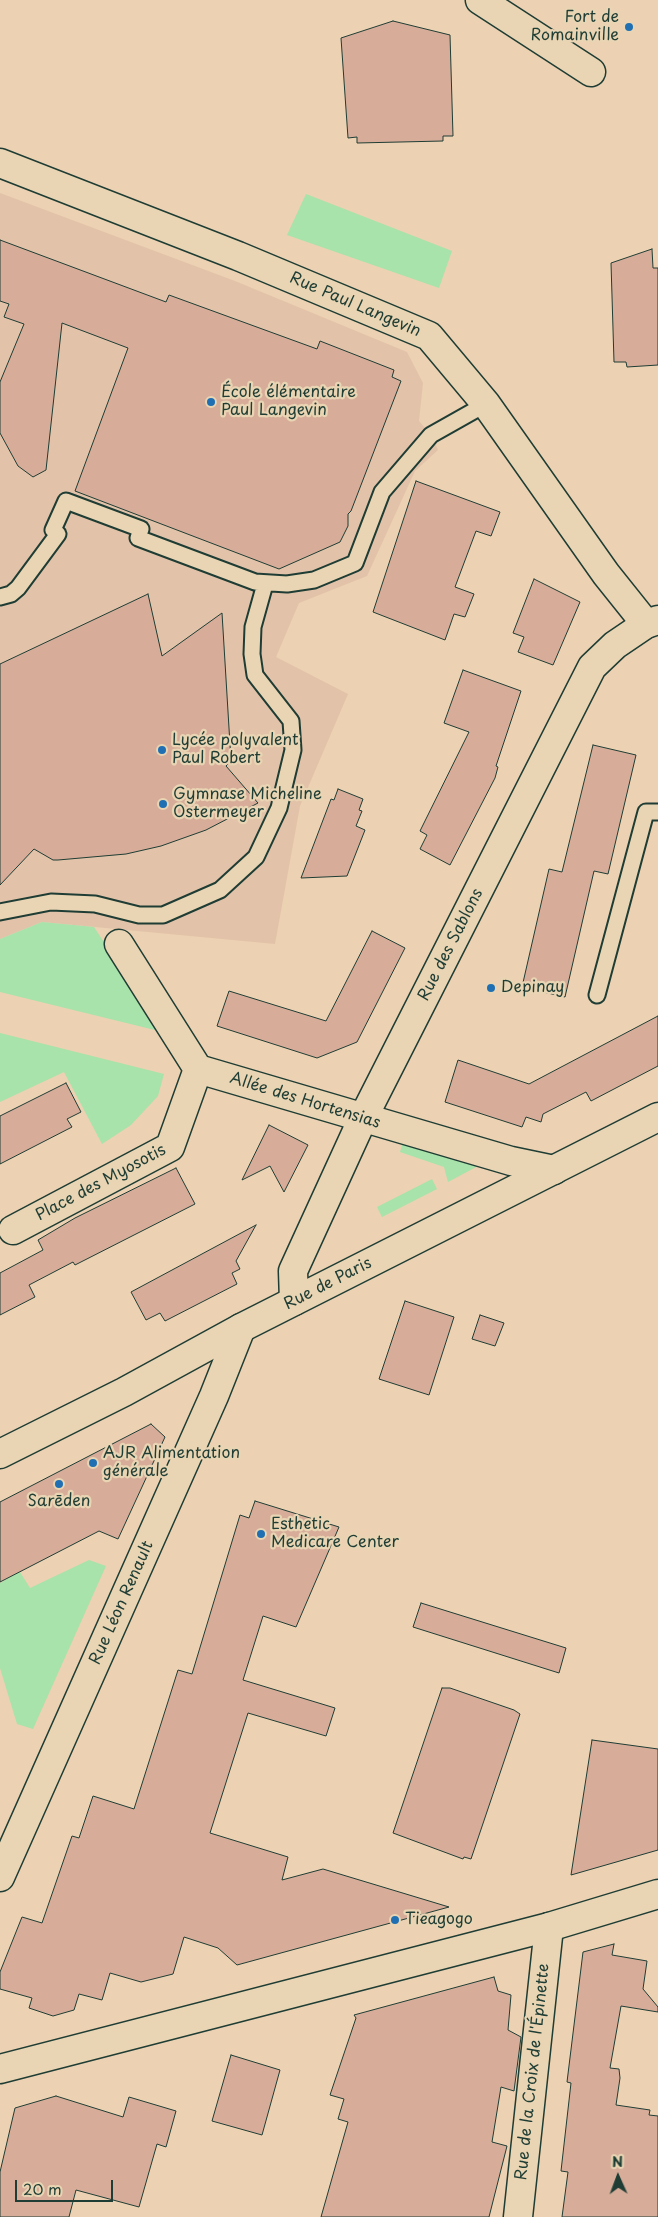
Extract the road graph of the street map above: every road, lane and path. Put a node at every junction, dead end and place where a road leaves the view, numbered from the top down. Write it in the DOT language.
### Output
graph roads {
  1 [pos="480,0"];
  2 [pos="591,72"];
  3 [pos="0,163"];
  4 [pos="486,404"];
  5 [pos="265,584"];
  6 [pos="0,597"];
  7 [pos="652,622"];
  8 [pos="658,812"];
  9 [pos="0,912"];
  10 [pos="119,944"];
  11 [pos="597,995"];
  12 [pos="198,1069"];
  13 [pos="658,1117"];
  14 [pos="363,1118"];
  15 [pos="554,1170"];
  16 [pos="13,1230"];
  17 [pos="294,1301"];
  18 [pos="240,1328"];
  19 [pos="0,1454"];
  20 [pos="0,1877"];
  21 [pos="658,1894"];
  22 [pos="549,1927"];
  23 [pos="0,2069"];
  24 [pos="518,2217"];
  1 -- 2 [label="street"];
  3 -- 4 [label="street, Rue Paul Langevin"];
  4 -- 5 [label="lane"];
  4 -- 7 [label="street, Rue Paul Langevin"];
  5 -- 6 [label="lane"];
  5 -- 9 [label="lane"];
  7 -- 14 [label="street, Rue des Sablons"];
  8 -- 11 [label="lane"];
  10 -- 12 [label="street"];
  12 -- 14 [label="street, Allée des Hortensias"];
  12 -- 16 [label="street, Place des Myosotis"];
  13 -- 15 [label="street, Rue de Paris"];
  14 -- 15 [label="street, Allée des Hortensias"];
  14 -- 17 [label="street, Rue des Sablons"];
  15 -- 17 [label="street, Rue de Paris"];
  17 -- 18 [label="street, Rue de Paris"];
  18 -- 19 [label="street, Rue de Paris"];
  18 -- 20 [label="street, Rue Léon Renault"];
  21 -- 22 [label="street"];
  22 -- 23 [label="street"];
  22 -- 24 [label="street, Rue de la Croix de l'Épinette"];
}
